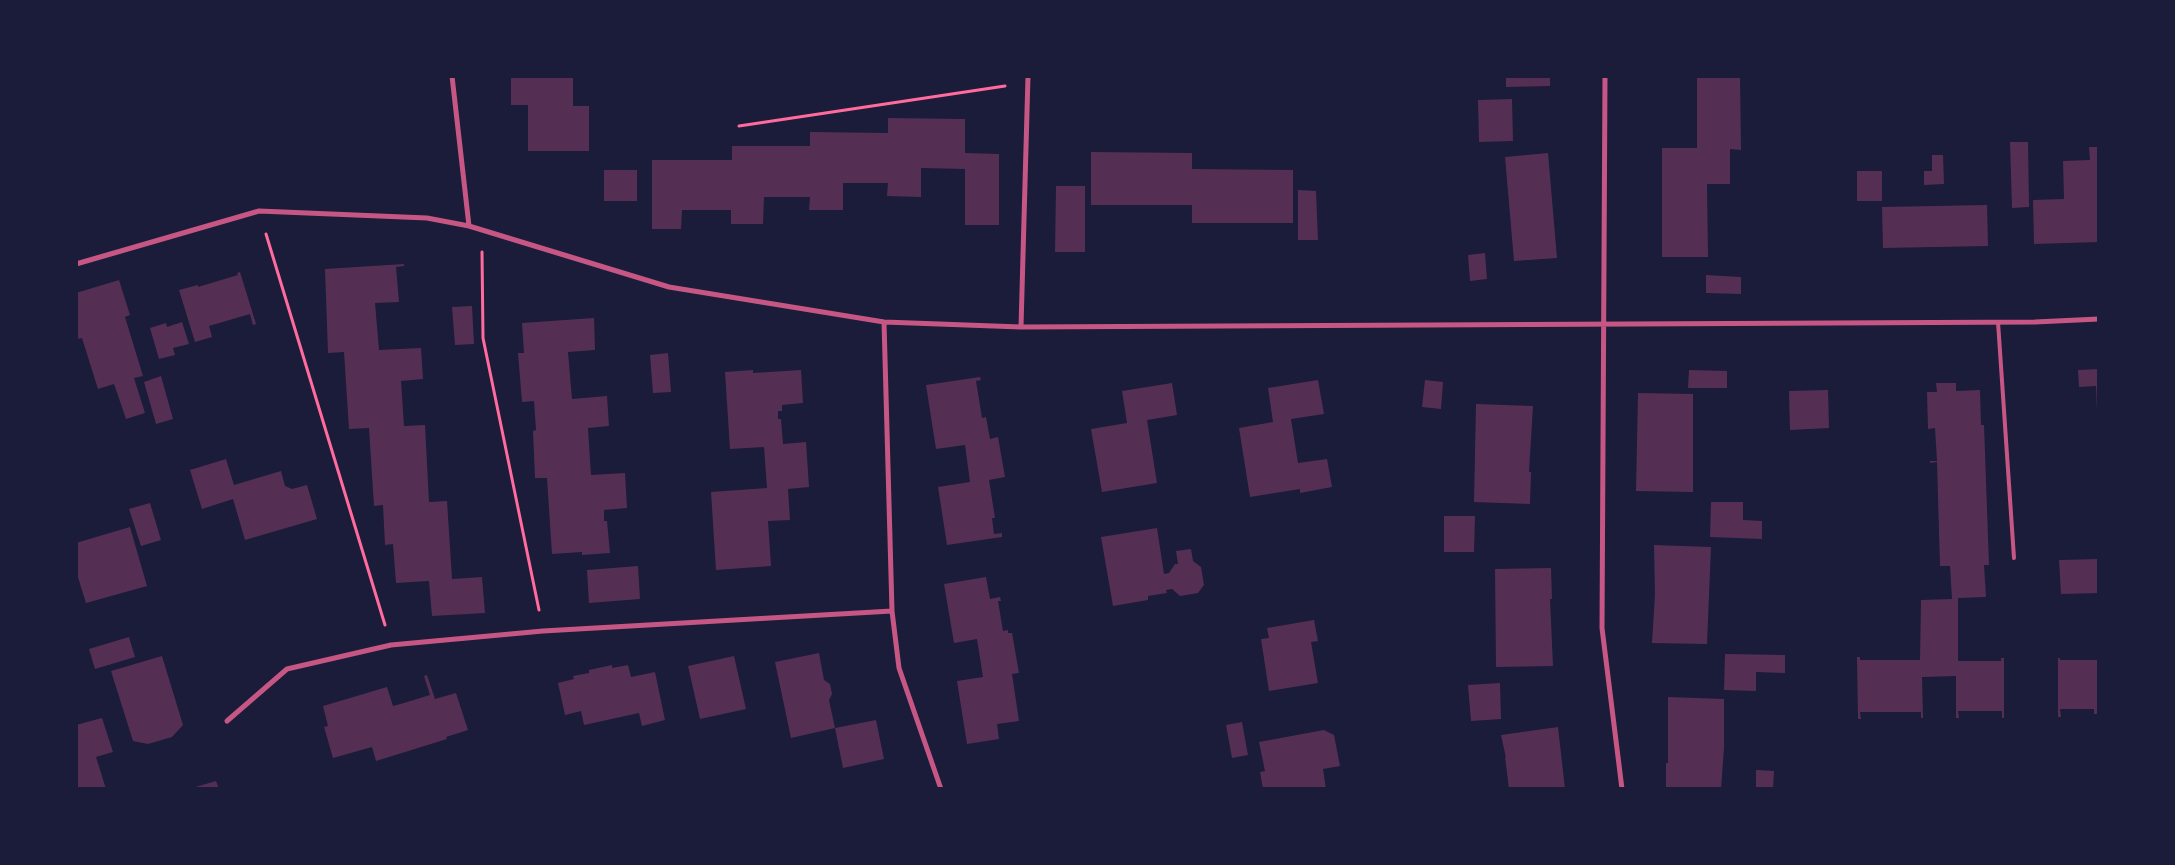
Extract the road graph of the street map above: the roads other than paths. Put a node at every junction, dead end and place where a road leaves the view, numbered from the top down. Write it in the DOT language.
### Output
graph roads {
  1 [pos="452,76"];
  2 [pos="1605,76"];
  3 [pos="1028,79"];
  4 [pos="469,226"];
  5 [pos="76,264"];
  6 [pos="2099,319"];
  7 [pos="884,322"];
  8 [pos="1998,322"];
  9 [pos="1604,325"];
  10 [pos="1021,327"];
  11 [pos="2014,558"];
  12 [pos="892,611"];
  13 [pos="227,721"];
  14 [pos="941,789"];
  15 [pos="1622,789"];
  1 -- 4 [label="street"];
  2 -- 9 [label="street"];
  3 -- 10 [label="street"];
  4 -- 5 [label="street"];
  4 -- 7 [label="street"];
  6 -- 8 [label="street"];
  7 -- 10 [label="street"];
  7 -- 12 [label="street"];
  8 -- 9 [label="street"];
  8 -- 11 [label="lane"];
  9 -- 10 [label="street"];
  9 -- 15 [label="street"];
  12 -- 13 [label="street"];
  12 -- 14 [label="street"];
}
